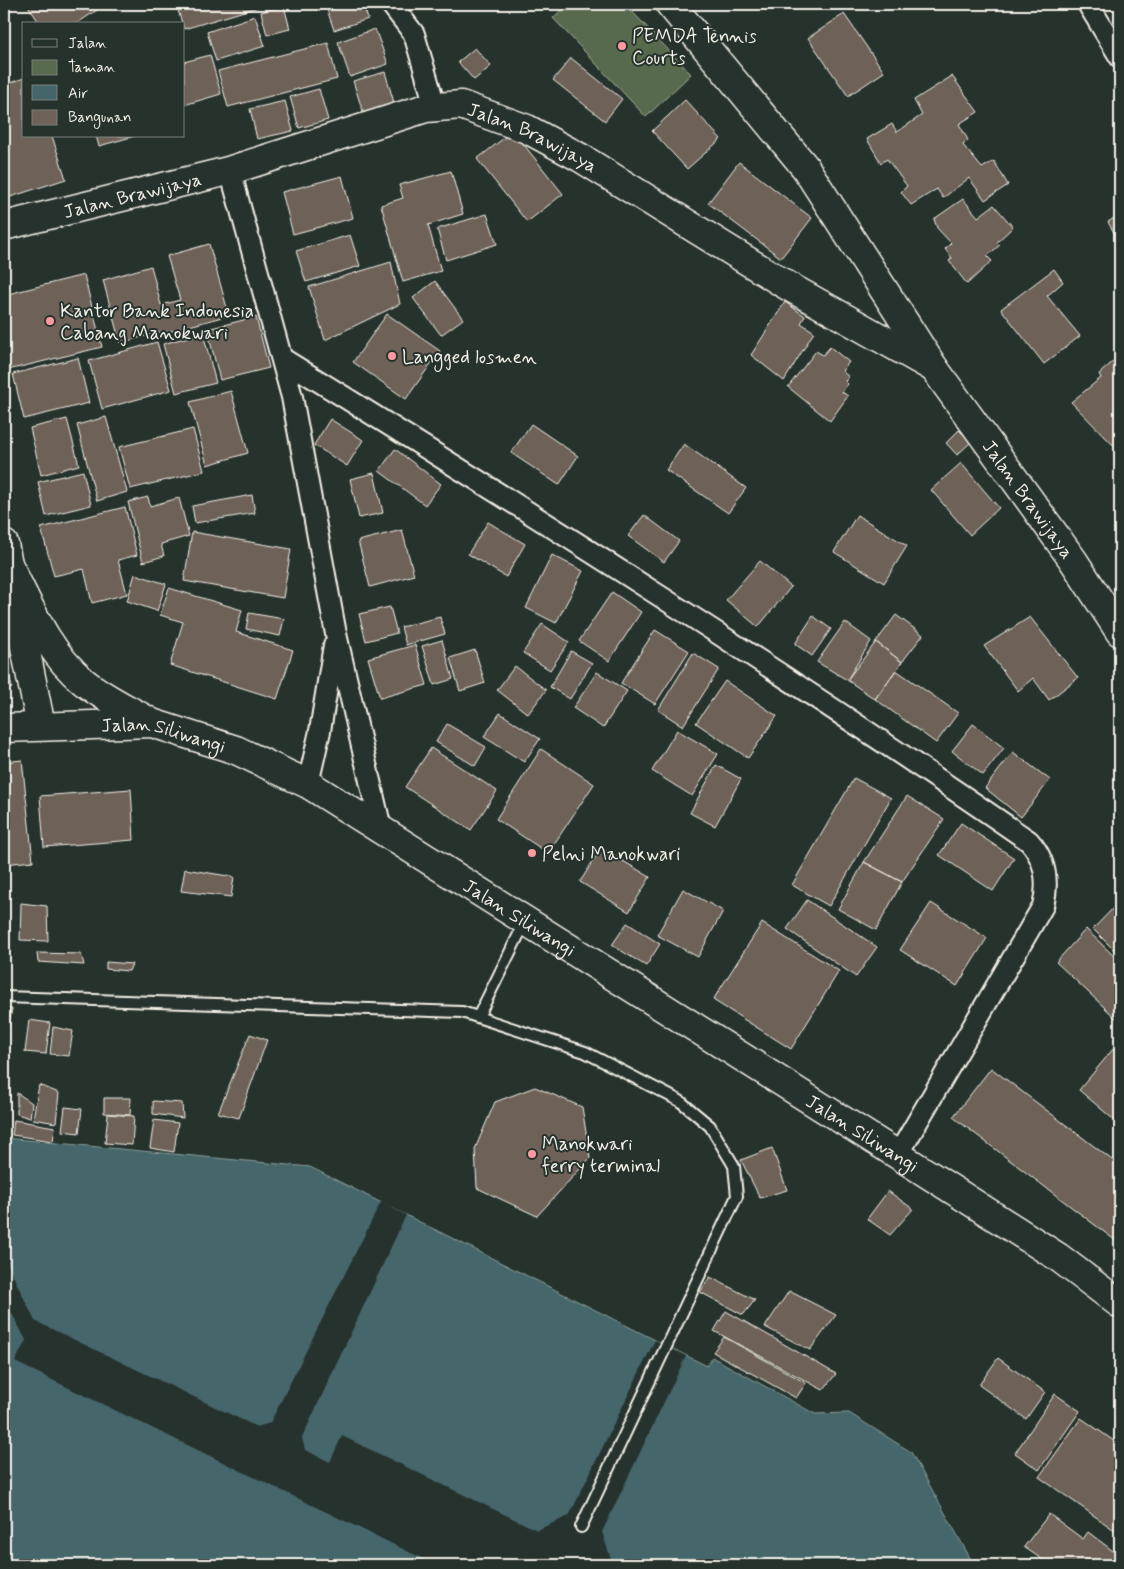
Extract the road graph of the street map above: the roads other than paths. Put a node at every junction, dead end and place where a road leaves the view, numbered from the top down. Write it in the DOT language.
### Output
graph roads {
  1 [pos="391,4"];
  2 [pos="670,4"];
  3 [pos="1088,4"];
  4 [pos="1120,57"];
  5 [pos="435,106"];
  6 [pos="230,170"];
  7 [pos="4,226"];
  8 [pos="884,290"];
  9 [pos="853,322"];
  10 [pos="283,359"];
  11 [pos="934,368"];
  12 [pos="6,554"];
  13 [pos="1120,632"];
  14 [pos="336,634"];
  15 [pos="152,723"];
  16 [pos="41,726"];
  17 [pos="4,728"];
  18 [pos="308,784"];
  19 [pos="382,833"];
  20 [pos="526,921"];
  21 [pos="4,997"];
  22 [pos="478,1018"];
  23 [pos="898,1154"];
  24 [pos="1120,1304"];
  25 [pos="581,1526"];
  1 -- 5 [label="street"];
  2 -- 8 [label="main road, Jalan Brawijaya"];
  3 -- 4 [label="street"];
  5 -- 6 [label="main road, Jalan Brawijaya"];
  5 -- 9 [label="main road, Jalan Brawijaya"];
  6 -- 7 [label="main road, Jalan Brawijaya"];
  6 -- 10 [label="street"];
  8 -- 9 [label="main road"];
  8 -- 11 [label="main road, Jalan Brawijaya"];
  9 -- 11 [label="main road, Jalan Brawijaya"];
  10 -- 14 [label="street"];
  10 -- 23 [label="street"];
  11 -- 13 [label="main road, Jalan Brawijaya"];
  12 -- 15 [label="main road"];
  12 -- 16 [label="main road"];
  14 -- 18 [label="street"];
  14 -- 19 [label="street"];
  15 -- 16 [label="main road, Jalan Siliwangi"];
  15 -- 18 [label="main road, Jalan Siliwangi"];
  16 -- 17 [label="main road, Jalan Siliwangi"];
  18 -- 19 [label="main road, Jalan Siliwangi"];
  19 -- 20 [label="main road, Jalan Siliwangi"];
  20 -- 22 [label="lane"];
  20 -- 23 [label="main road, Jalan Siliwangi"];
  21 -- 22 [label="lane"];
  22 -- 25 [label="lane"];
  23 -- 24 [label="main road, Jalan Siliwangi"];
}
